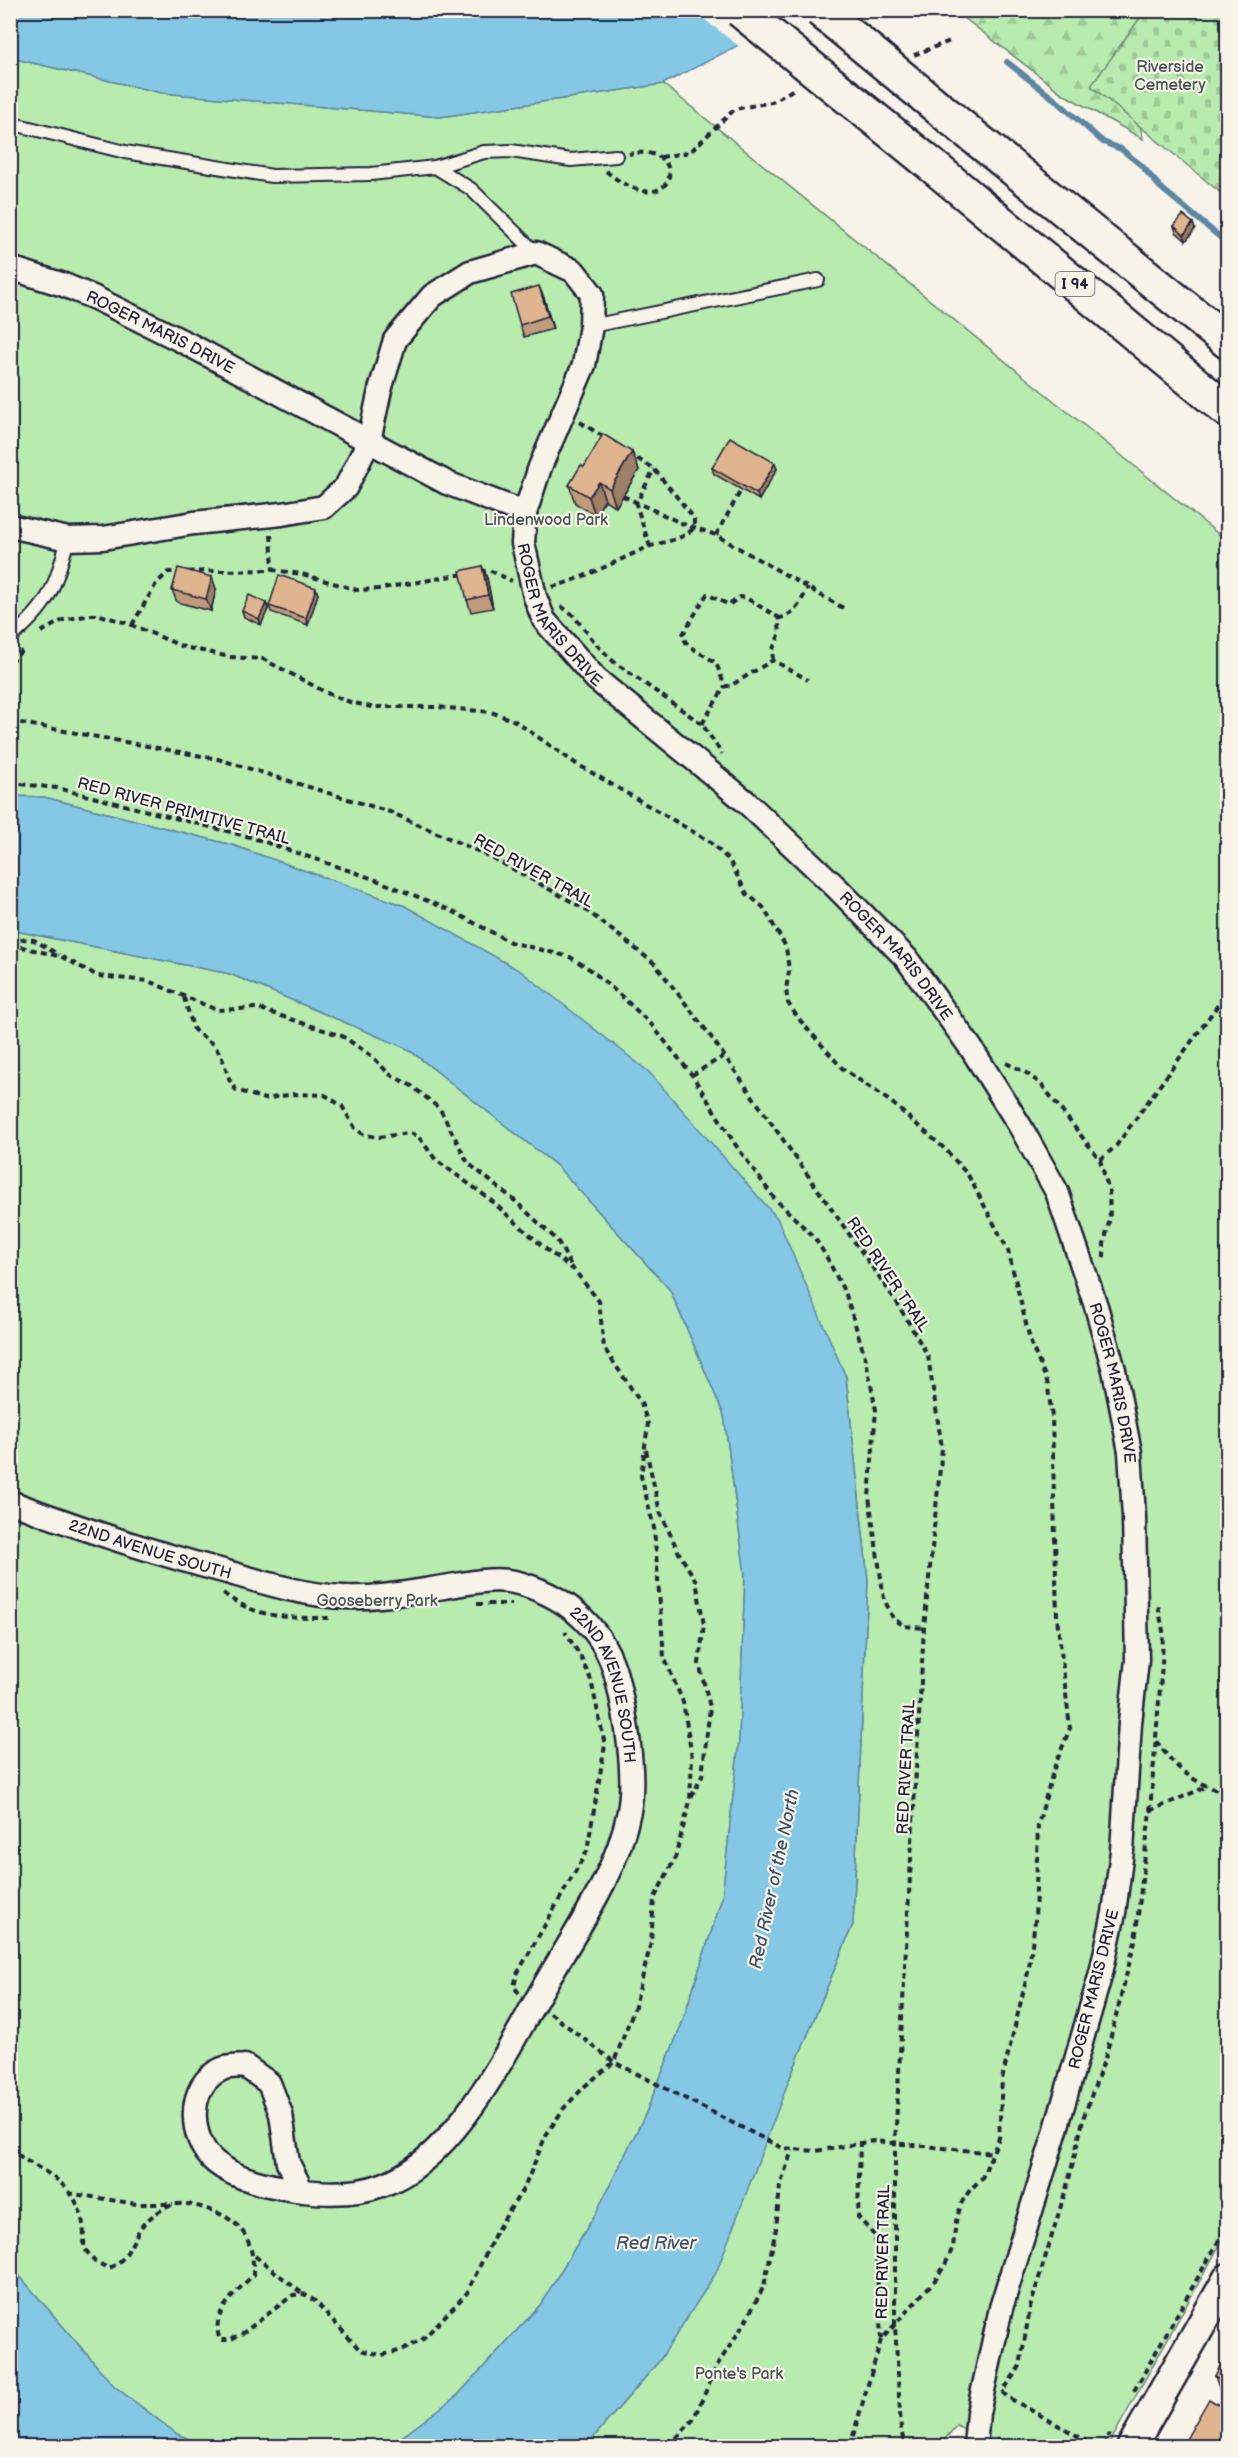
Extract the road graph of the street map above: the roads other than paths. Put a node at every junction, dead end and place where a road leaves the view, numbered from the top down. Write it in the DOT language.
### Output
graph roads {
  1 [pos="740,10"];
  2 [pos="820,10"];
  3 [pos="10,123"];
  4 [pos="616,156"];
  5 [pos="435,167"];
  6 [pos="536,253"];
  7 [pos="10,268"];
  8 [pos="818,280"];
  9 [pos="591,326"];
  10 [pos="1227,342"];
  11 [pos="1227,411"];
  12 [pos="369,441"];
  13 [pos="525,513"];
  14 [pos="10,526"];
  15 [pos="68,539"];
  16 [pos="10,638"];
  17 [pos="10,1502"];
  18 [pos="302,2191"];
  19 [pos="1227,2278"];
  20 [pos="1123,2436"];
  21 [pos="975,2446"];
  1 -- 11 [label="highway, I 94, bridge"];
  2 -- 10 [label="highway, bridge"];
  3 -- 5 [label="lane"];
  4 -- 5 [label="lane"];
  5 -- 6 [label="lane"];
  6 -- 9 [label="street, ROGER MARIS DRIVE"];
  6 -- 12 [label="street"];
  7 -- 12 [label="street, ROGER MARIS DRIVE"];
  8 -- 9 [label="lane"];
  9 -- 13 [label="street, ROGER MARIS DRIVE"];
  12 -- 13 [label="street, ROGER MARIS DRIVE"];
  12 -- 15 [label="street"];
  13 -- 21 [label="street, ROGER MARIS DRIVE"];
  14 -- 15 [label="street"];
  15 -- 16 [label="lane"];
  17 -- 18 [label="street, 22ND AVENUE SOUTH"];
  18 -- 18 [label="street, 22ND AVENUE SOUTH"];
  19 -- 20 [label="street"];
}
